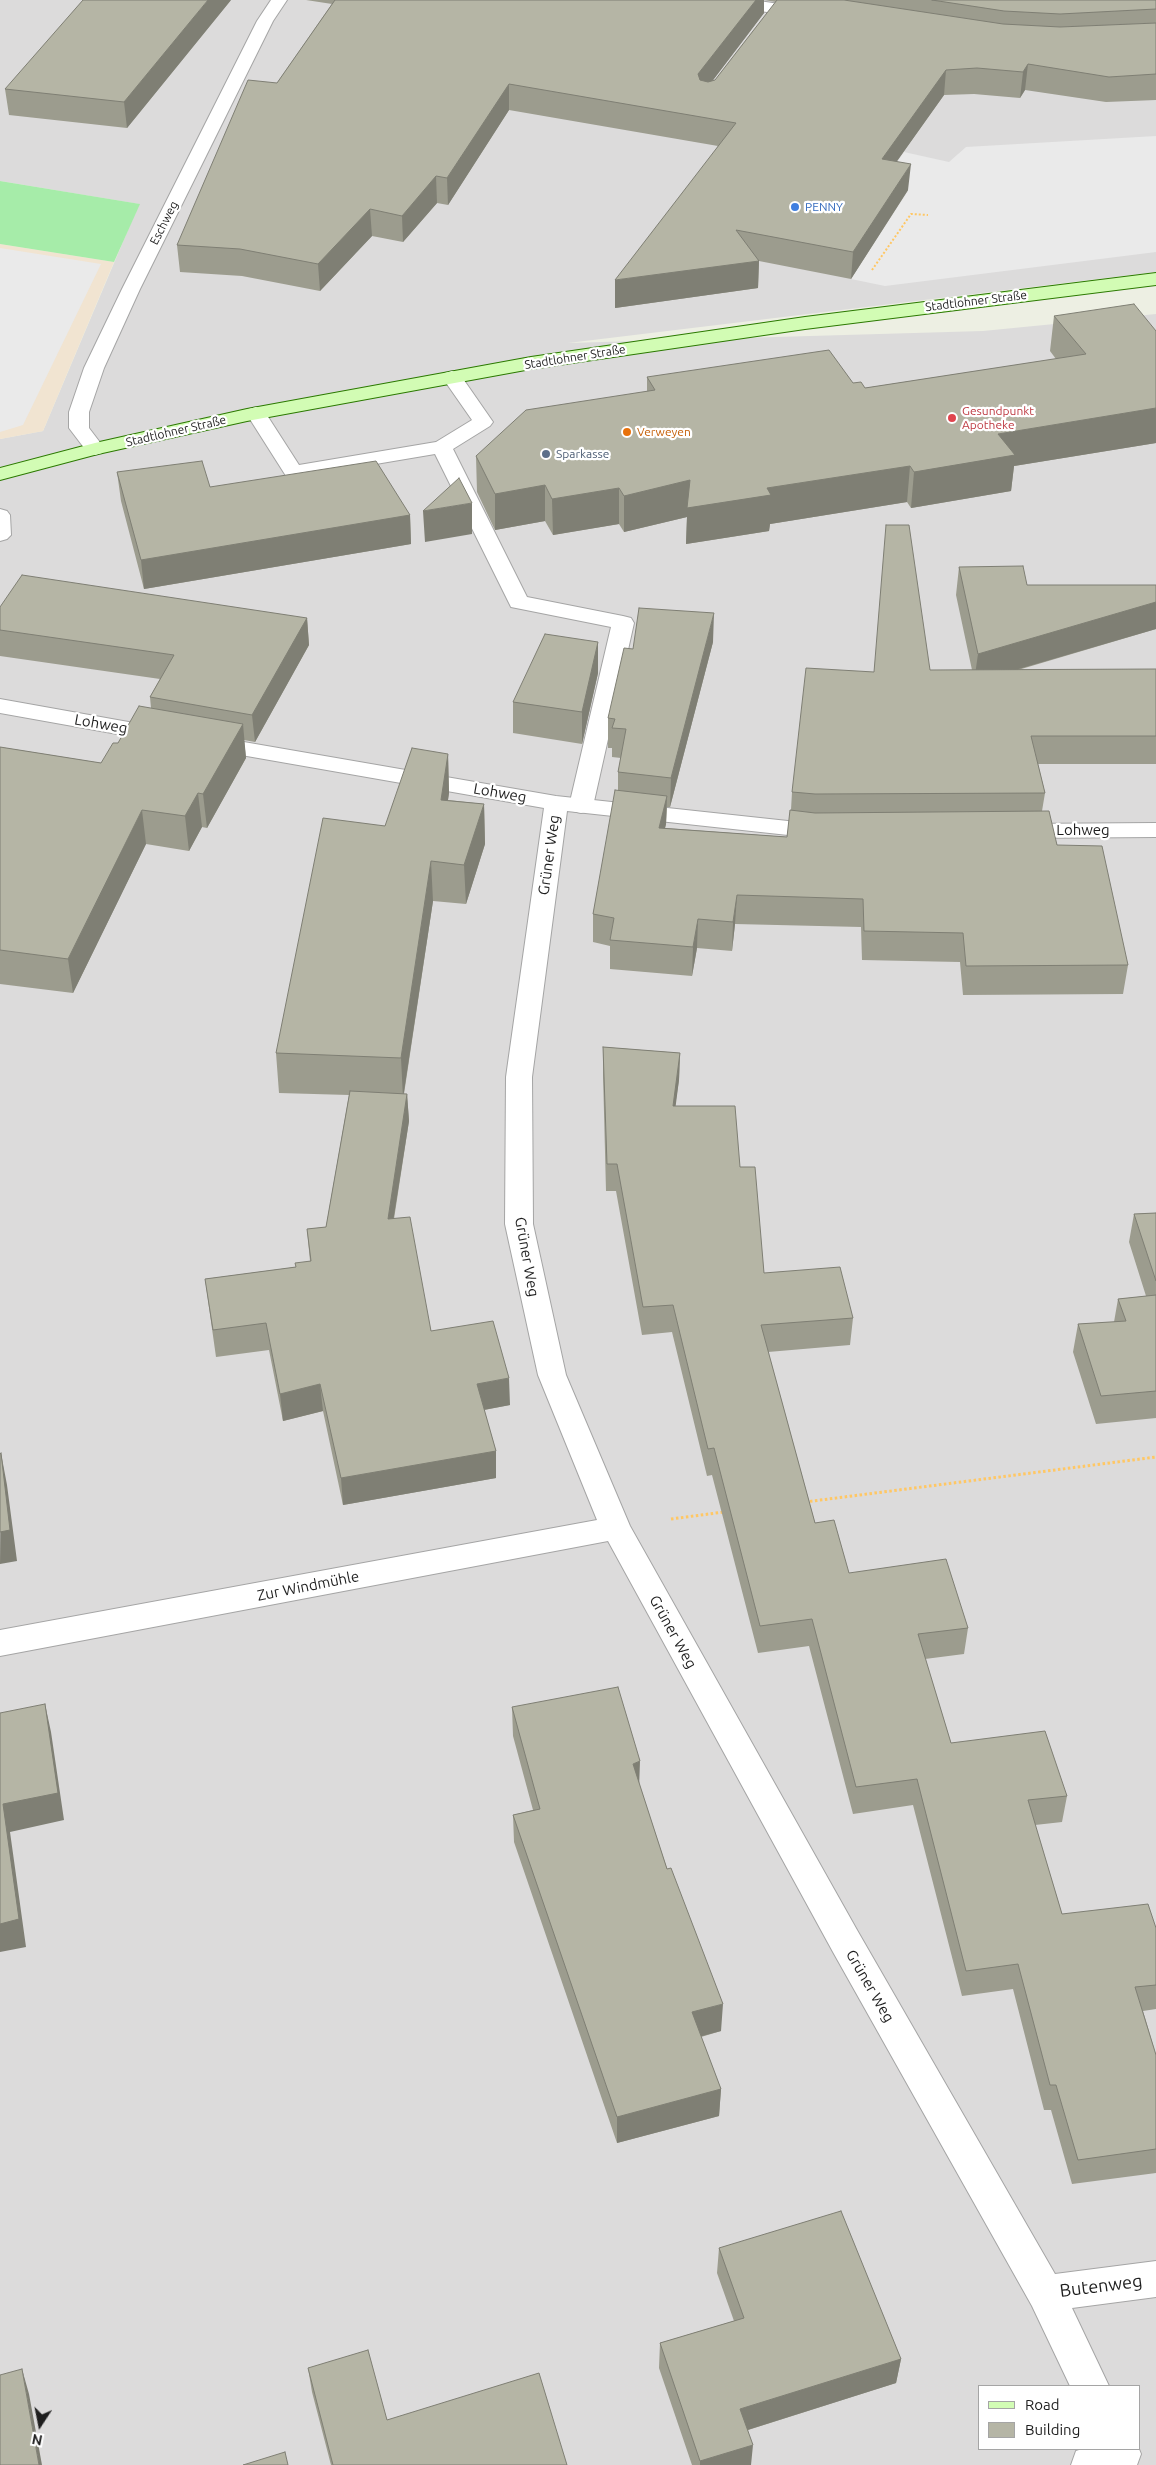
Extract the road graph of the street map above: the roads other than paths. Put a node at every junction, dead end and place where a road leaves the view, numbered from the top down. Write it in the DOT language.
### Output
graph roads {
  1 [pos="279,0"];
  2 [pos="720,0"];
  3 [pos="778,9"];
  4 [pos="826,16"];
  5 [pos="766,24"];
  6 [pos="1156,279"];
  7 [pos="452,377"];
  8 [pos="256,413"];
  9 [pos="442,447"];
  10 [pos="96,449"];
  11 [pos="0,474"];
  12 [pos="0,515"];
  13 [pos="0,535"];
  14 [pos="0,706"];
  15 [pos="568,804"];
  16 [pos="1156,830"];
  17 [pos="999,831"];
  18 [pos="842,832"];
  19 [pos="616,1528"];
  20 [pos="0,1643"];
  21 [pos="1156,2279"];
  22 [pos="1045,2293"];
  23 [pos="1090,2385"];
  1 -- 10 [label="street, Eschweg"];
  2 -- 3 [label="street"];
  3 -- 4 [label="street"];
  3 -- 5 [label="street"];
  6 -- 7 [label="main road, Stadtlohner Straße"];
  7 -- 8 [label="main road, Stadtlohner Straße"];
  7 -- 9 [label="street"];
  8 -- 9 [label="street"];
  8 -- 10 [label="main road, Stadtlohner Straße"];
  9 -- 15 [label="street, Grüner Weg"];
  10 -- 11 [label="main road, Stadtlohner Straße"];
  12 -- 13 [label="street"];
  14 -- 15 [label="street, Lohweg"];
  15 -- 18 [label="street, Lohweg"];
  15 -- 19 [label="street, Grüner Weg"];
  16 -- 17 [label="street, Lohweg"];
  19 -- 20 [label="street, Zur Windmühle"];
  19 -- 22 [label="street, Grüner Weg"];
  21 -- 22 [label="street, Butenweg"];
  22 -- 23 [label="street, Grüner Weg"];
}
